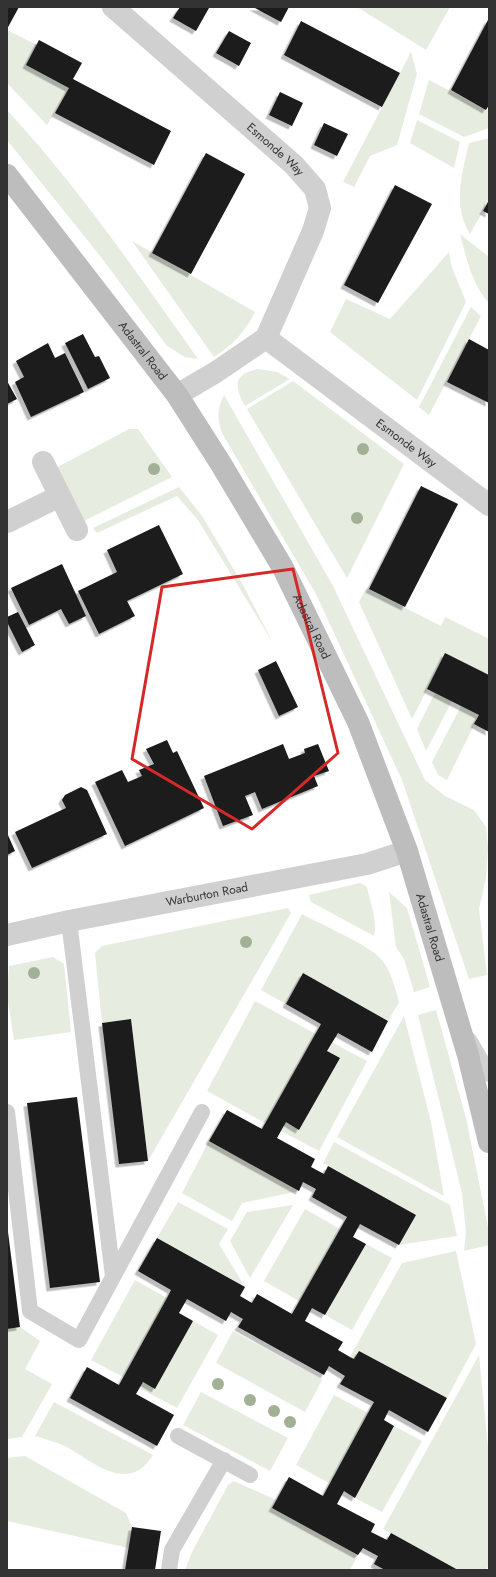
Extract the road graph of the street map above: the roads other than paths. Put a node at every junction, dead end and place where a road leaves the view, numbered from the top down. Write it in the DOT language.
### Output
graph roads {
  1 [pos="113,7"];
  2 [pos="7,175"];
  3 [pos="266,338"];
  4 [pos="177,395"];
  5 [pos="43,462"];
  6 [pos="60,496"];
  7 [pos="489,505"];
  8 [pos="7,522"];
  9 [pos="77,530"];
  10 [pos="407,851"];
  11 [pos="70,921"];
  12 [pos="7,935"];
  13 [pos="457,1019"];
  14 [pos="489,1074"];
  15 [pos="7,1112"];
  16 [pos="202,1112"];
  17 [pos="489,1142"];
  18 [pos="113,1276"];
  19 [pos="178,1436"];
  20 [pos="224,1460"];
  21 [pos="250,1475"];
  22 [pos="169,1570"];
  1 -- 3 [label="street, Esmonde Way"];
  2 -- 4 [label="street, Adastral Road"];
  3 -- 4 [label="street"];
  3 -- 7 [label="street, Esmonde Way"];
  4 -- 10 [label="street, Adastral Road"];
  5 -- 6 [label="street"];
  6 -- 8 [label="street"];
  6 -- 9 [label="street"];
  10 -- 11 [label="street, Warburton Road"];
  10 -- 13 [label="street, Adastral Road"];
  11 -- 12 [label="street, Warburton Road"];
  11 -- 18 [label="lane"];
  13 -- 14 [label="lane"];
  13 -- 17 [label="street, Adastral Road"];
  15 -- 18 [label="lane"];
  16 -- 18 [label="lane"];
  19 -- 20 [label="lane"];
  20 -- 21 [label="lane"];
  20 -- 22 [label="lane"];
}
